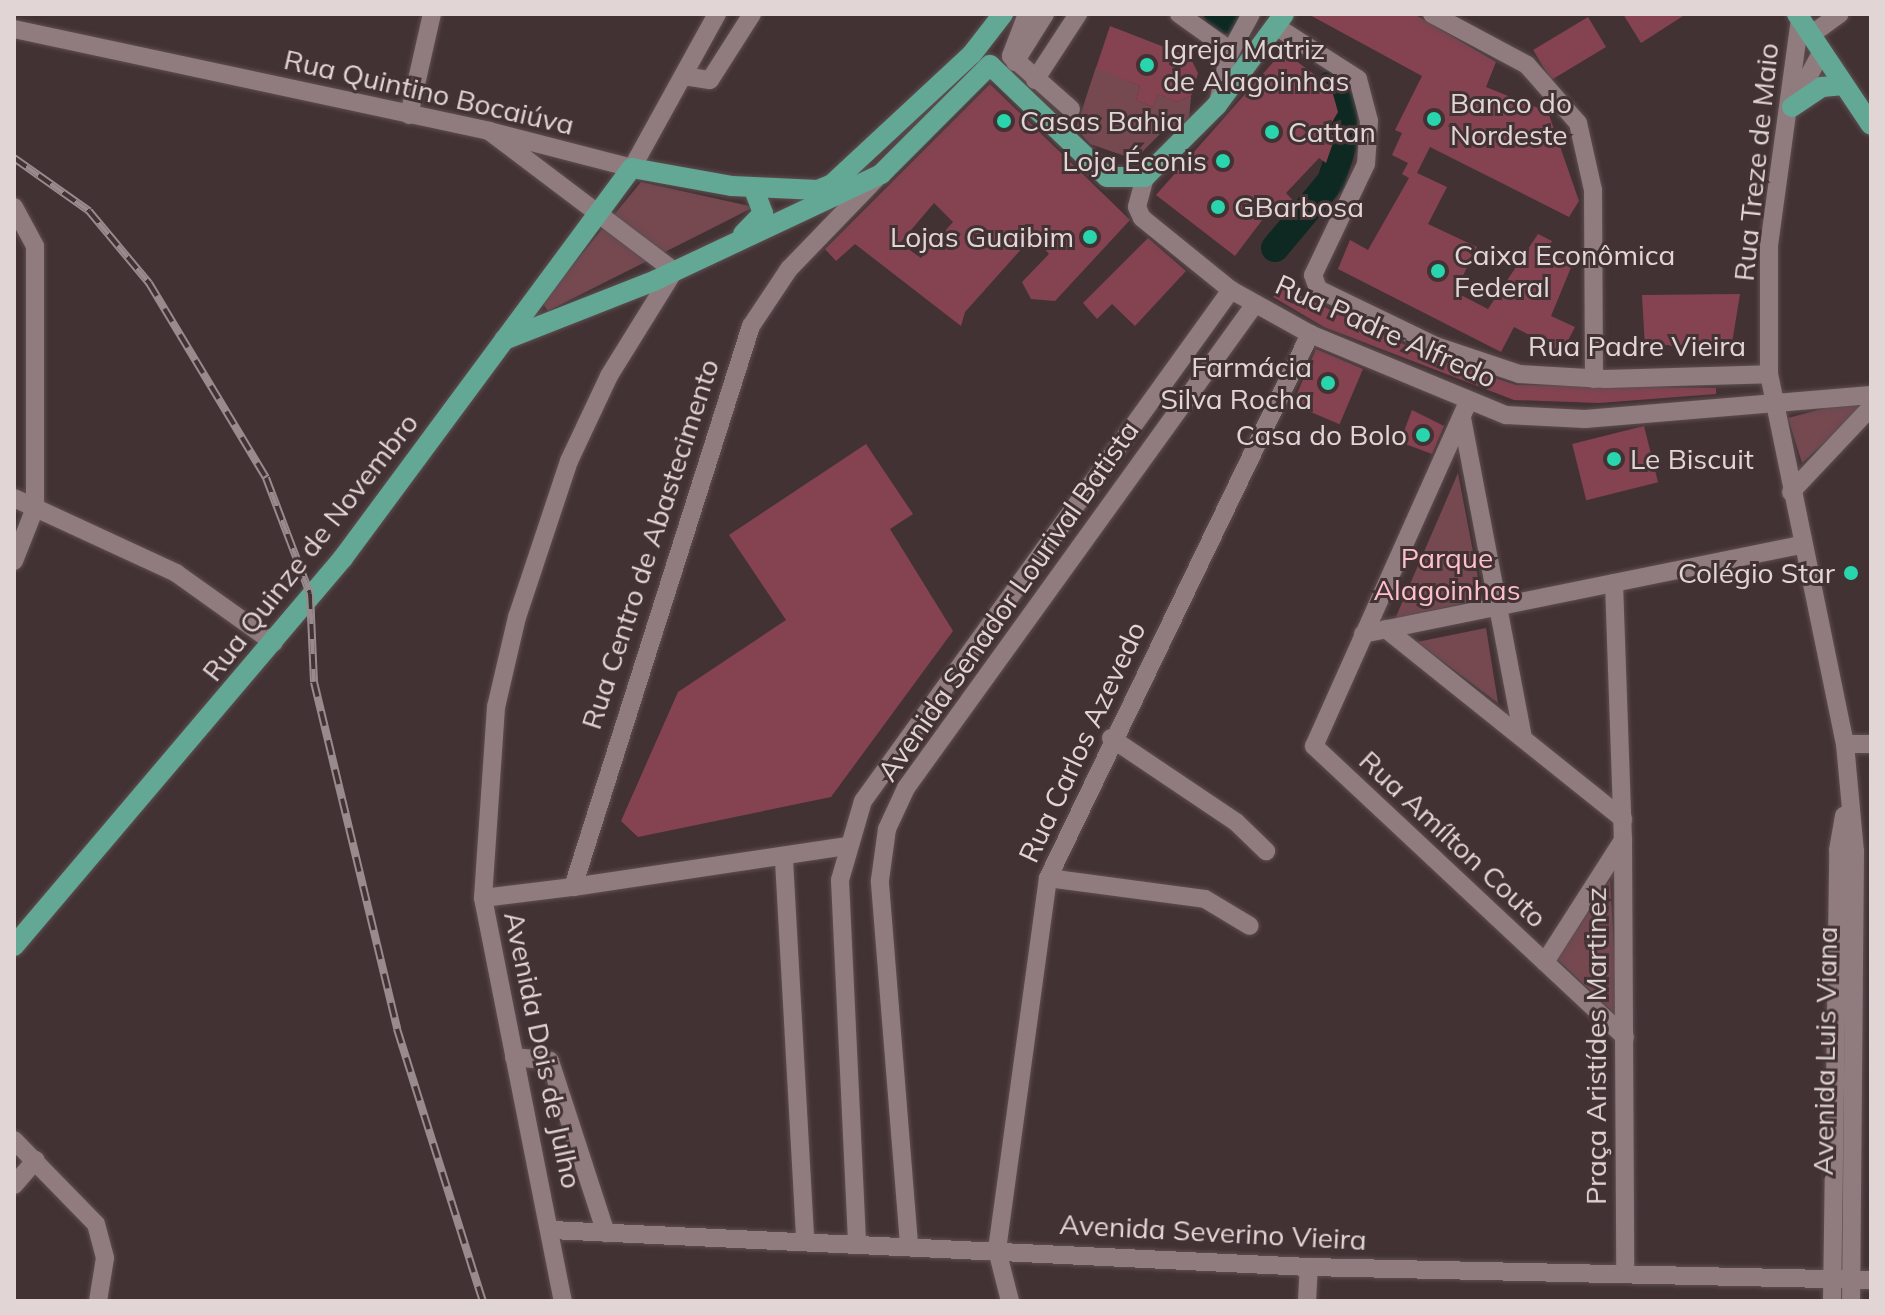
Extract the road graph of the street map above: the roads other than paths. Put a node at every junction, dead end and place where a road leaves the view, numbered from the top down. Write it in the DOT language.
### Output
graph roads {
  1 [pos="432,14"];
  2 [pos="717,14"];
  3 [pos="1003,14"];
  4 [pos="1027,14"];
  5 [pos="1045,14"];
  6 [pos="1078,14"];
  7 [pos="1179,14"];
  8 [pos="1251,14"];
  9 [pos="1432,14"];
  10 [pos="1840,14"];
  11 [pos="744,16"];
  12 [pos="1281,20"];
  13 [pos="14,29"];
  14 [pos="1808,30"];
  15 [pos="990,36"];
  16 [pos="1226,60"];
  17 [pos="1015,62"];
  18 [pos="990,65"];
  19 [pos="684,76"];
  20 [pos="1035,80"];
  21 [pos="1844,85"];
  22 [pos="1217,105"];
  23 [pos="1071,109"];
  24 [pos="1790,112"];
  25 [pos="409,115"];
  26 [pos="1871,125"];
  27 [pos="489,131"];
  28 [pos="632,168"];
  29 [pos="881,174"];
  30 [pos="1145,177"];
  31 [pos="754,189"];
  32 [pos="836,189"];
  33 [pos="598,211"];
  34 [pos="17,215"];
  35 [pos="731,245"];
  36 [pos="674,271"];
  37 [pos="1231,290"];
  38 [pos="1255,304"];
  39 [pos="1310,334"];
  40 [pos="503,341"];
  41 [pos="1769,374"];
  42 [pos="1594,379"];
  43 [pos="1871,395"];
  44 [pos="1773,407"];
  45 [pos="1871,407"];
  46 [pos="1465,410"];
  47 [pos="1791,492"];
  48 [pos="14,498"];
  49 [pos="35,508"];
  50 [pos="1799,545"];
  51 [pos="14,561"];
  52 [pos="1614,583"];
  53 [pos="1496,607"];
  54 [pos="1386,629"];
  55 [pos="1363,634"];
  56 [pos="274,643"];
  57 [pos="1522,734"];
  58 [pos="1111,738"];
  59 [pos="1845,744"];
  60 [pos="1871,744"];
  61 [pos="1623,819"];
  62 [pos="1623,839"];
  63 [pos="846,846"];
  64 [pos="1266,851"];
  65 [pos="784,860"];
  66 [pos="1048,878"];
  67 [pos="573,887"];
  68 [pos="483,898"];
  69 [pos="1250,926"];
  70 [pos="14,946"];
  71 [pos="1545,962"];
  72 [pos="1625,1037"];
  73 [pos="514,1057"];
  74 [pos="1853,1117"];
  75 [pos="14,1140"];
  76 [pos="36,1160"];
  77 [pos="14,1185"];
  78 [pos="552,1230"];
  79 [pos="606,1233"];
  80 [pos="805,1238"];
  81 [pos="857,1241"];
  82 [pos="909,1244"];
  83 [pos="997,1250"];
  84 [pos="1309,1267"];
  85 [pos="1625,1272"];
  86 [pos="1841,1280"];
  87 [pos="1871,1280"];
  88 [pos="98,1301"];
  89 [pos="563,1301"];
  90 [pos="1010,1301"];
  91 [pos="1307,1301"];
  92 [pos="1832,1301"];
  93 [pos="1851,1301"];
  1 -- 25 [label="street"];
  2 -- 19 [label="street"];
  3 -- 15 [label="main road"];
  4 -- 17 [label="street"];
  5 -- 17 [label="street"];
  6 -- 20 [label="street"];
  7 -- 16 [label="street"];
  8 -- 16 [label="street"];
  9 -- 42 [label="street"];
  10 -- 14 [label="street"];
  11 -- 19 [label="street"];
  12 -- 22 [label="main road"];
  12 -- 42 [label="street, Rua Padre Vieira"];
  13 -- 25 [label="street, Rua Quintino Bocaiúva"];
  14 -- 21 [label="main road"];
  14 -- 24 [label="street, Rua Treze de Maio"];
  14 -- 24 [label="street"];
  15 -- 18 [label="main road"];
  15 -- 32 [label="main road"];
  16 -- 22 [label="street"];
  17 -- 20 [label="street"];
  18 -- 29 [label="main road"];
  18 -- 30 [label="main road"];
  19 -- 28 [label="street"];
  20 -- 23 [label="street"];
  21 -- 24 [label="main road"];
  21 -- 26 [label="main road"];
  22 -- 30 [label="main road"];
  24 -- 41 [label="street, Rua Treze de Maio"];
  25 -- 27 [label="street, Rua Quintino Bocaiúva"];
  27 -- 28 [label="street, Rua Quintino Bocaiúva"];
  27 -- 33 [label="street"];
  28 -- 31 [label="main road, Rua Quintino Bocaiúva"];
  28 -- 33 [label="main road, Rua Quinze de Novembro"];
  29 -- 32 [label="main road"];
  29 -- 67 [label="street, Rua Centro de Abastecimento"];
  30 -- 37 [label="street, Rua Padre Alfredo"];
  31 -- 32 [label="main road, Rua Quintino Bocaiúva"];
  31 -- 35 [label="main road"];
  32 -- 35 [label="main road"];
  33 -- 36 [label="street"];
  33 -- 40 [label="main road, Rua Quinze de Novembro"];
  34 -- 49 [label="street"];
  35 -- 36 [label="main road"];
  36 -- 40 [label="main road"];
  36 -- 68 [label="street, Avenida Dois de Julho"];
  37 -- 38 [label="street, Rua Padre Alfredo"];
  37 -- 63 [label="street, Avenida Senador Lourival Batista"];
  38 -- 39 [label="street, Rua Padre Alfredo"];
  38 -- 82 [label="street, Avenida Senador Lourival Batista"];
  39 -- 46 [label="street, Rua Padre Alfredo"];
  39 -- 58 [label="street, Rua Carlos Azevedo"];
  40 -- 56 [label="main road, Rua Quinze de Novembro"];
  41 -- 42 [label="street, Rua Padre Vieira"];
  41 -- 44 [label="street, Rua Treze de Maio"];
  43 -- 44 [label="street, Rua Padre Alfredo"];
  44 -- 46 [label="street, Rua Padre Alfredo"];
  44 -- 47 [label="street, Avenida Luis Viana"];
  45 -- 47 [label="street"];
  46 -- 53 [label="street"];
  46 -- 55 [label="street"];
  47 -- 50 [label="street, Avenida Luis Viana"];
  48 -- 49 [label="street"];
  49 -- 51 [label="street"];
  49 -- 56 [label="street"];
  50 -- 52 [label="street"];
  50 -- 59 [label="street, Avenida Luis Viana"];
  52 -- 53 [label="street"];
  52 -- 61 [label="street"];
  53 -- 54 [label="street"];
  53 -- 57 [label="street"];
  54 -- 55 [label="street"];
  54 -- 57 [label="street"];
  55 -- 71 [label="street, Rua Amílton Couto"];
  56 -- 70 [label="main road, Rua Quinze de Novembro"];
  57 -- 61 [label="street"];
  58 -- 64 [label="street"];
  58 -- 66 [label="street, Rua Carlos Azevedo"];
  59 -- 60 [label="street"];
  59 -- 74 [label="street, Avenida Luis Viana"];
  61 -- 62 [label="street, Praça Aristídes Martinez"];
  62 -- 71 [label="street"];
  62 -- 72 [label="street, Praça Aristídes Martinez"];
  63 -- 65 [label="street"];
  63 -- 81 [label="street, Avenida Senador Lourival Batista"];
  65 -- 67 [label="street"];
  65 -- 80 [label="street"];
  66 -- 69 [label="street"];
  66 -- 83 [label="street, Rua Carlos Azevedo"];
  67 -- 68 [label="street"];
  68 -- 73 [label="street, Avenida Dois de Julho"];
  71 -- 72 [label="street, Rua Amílton Couto"];
  72 -- 85 [label="street, Praça Aristídes Martinez"];
  73 -- 78 [label="street, Avenida Dois de Julho"];
  73 -- 79 [label="street"];
  74 -- 86 [label="street, Avenida Luis Viana"];
  75 -- 76 [label="street"];
  76 -- 77 [label="street"];
  76 -- 88 [label="street"];
  78 -- 79 [label="street, Avenida Severino Vieira"];
  78 -- 89 [label="street, Avenida Dois de Julho"];
  79 -- 80 [label="street, Avenida Severino Vieira"];
  80 -- 81 [label="street, Avenida Severino Vieira"];
  81 -- 82 [label="street, Avenida Severino Vieira"];
  82 -- 83 [label="street, Avenida Severino Vieira"];
  83 -- 84 [label="street, Avenida Severino Vieira"];
  83 -- 90 [label="street"];
  84 -- 85 [label="street, Avenida Severino Vieira"];
  84 -- 91 [label="street"];
  85 -- 86 [label="street, Avenida Severino Vieira"];
  86 -- 87 [label="street, Avenida Severino Vieira"];
  86 -- 92 [label="street, Avenida Luis Viana"];
  86 -- 93 [label="street, Avenida Luis Viana"];
}
